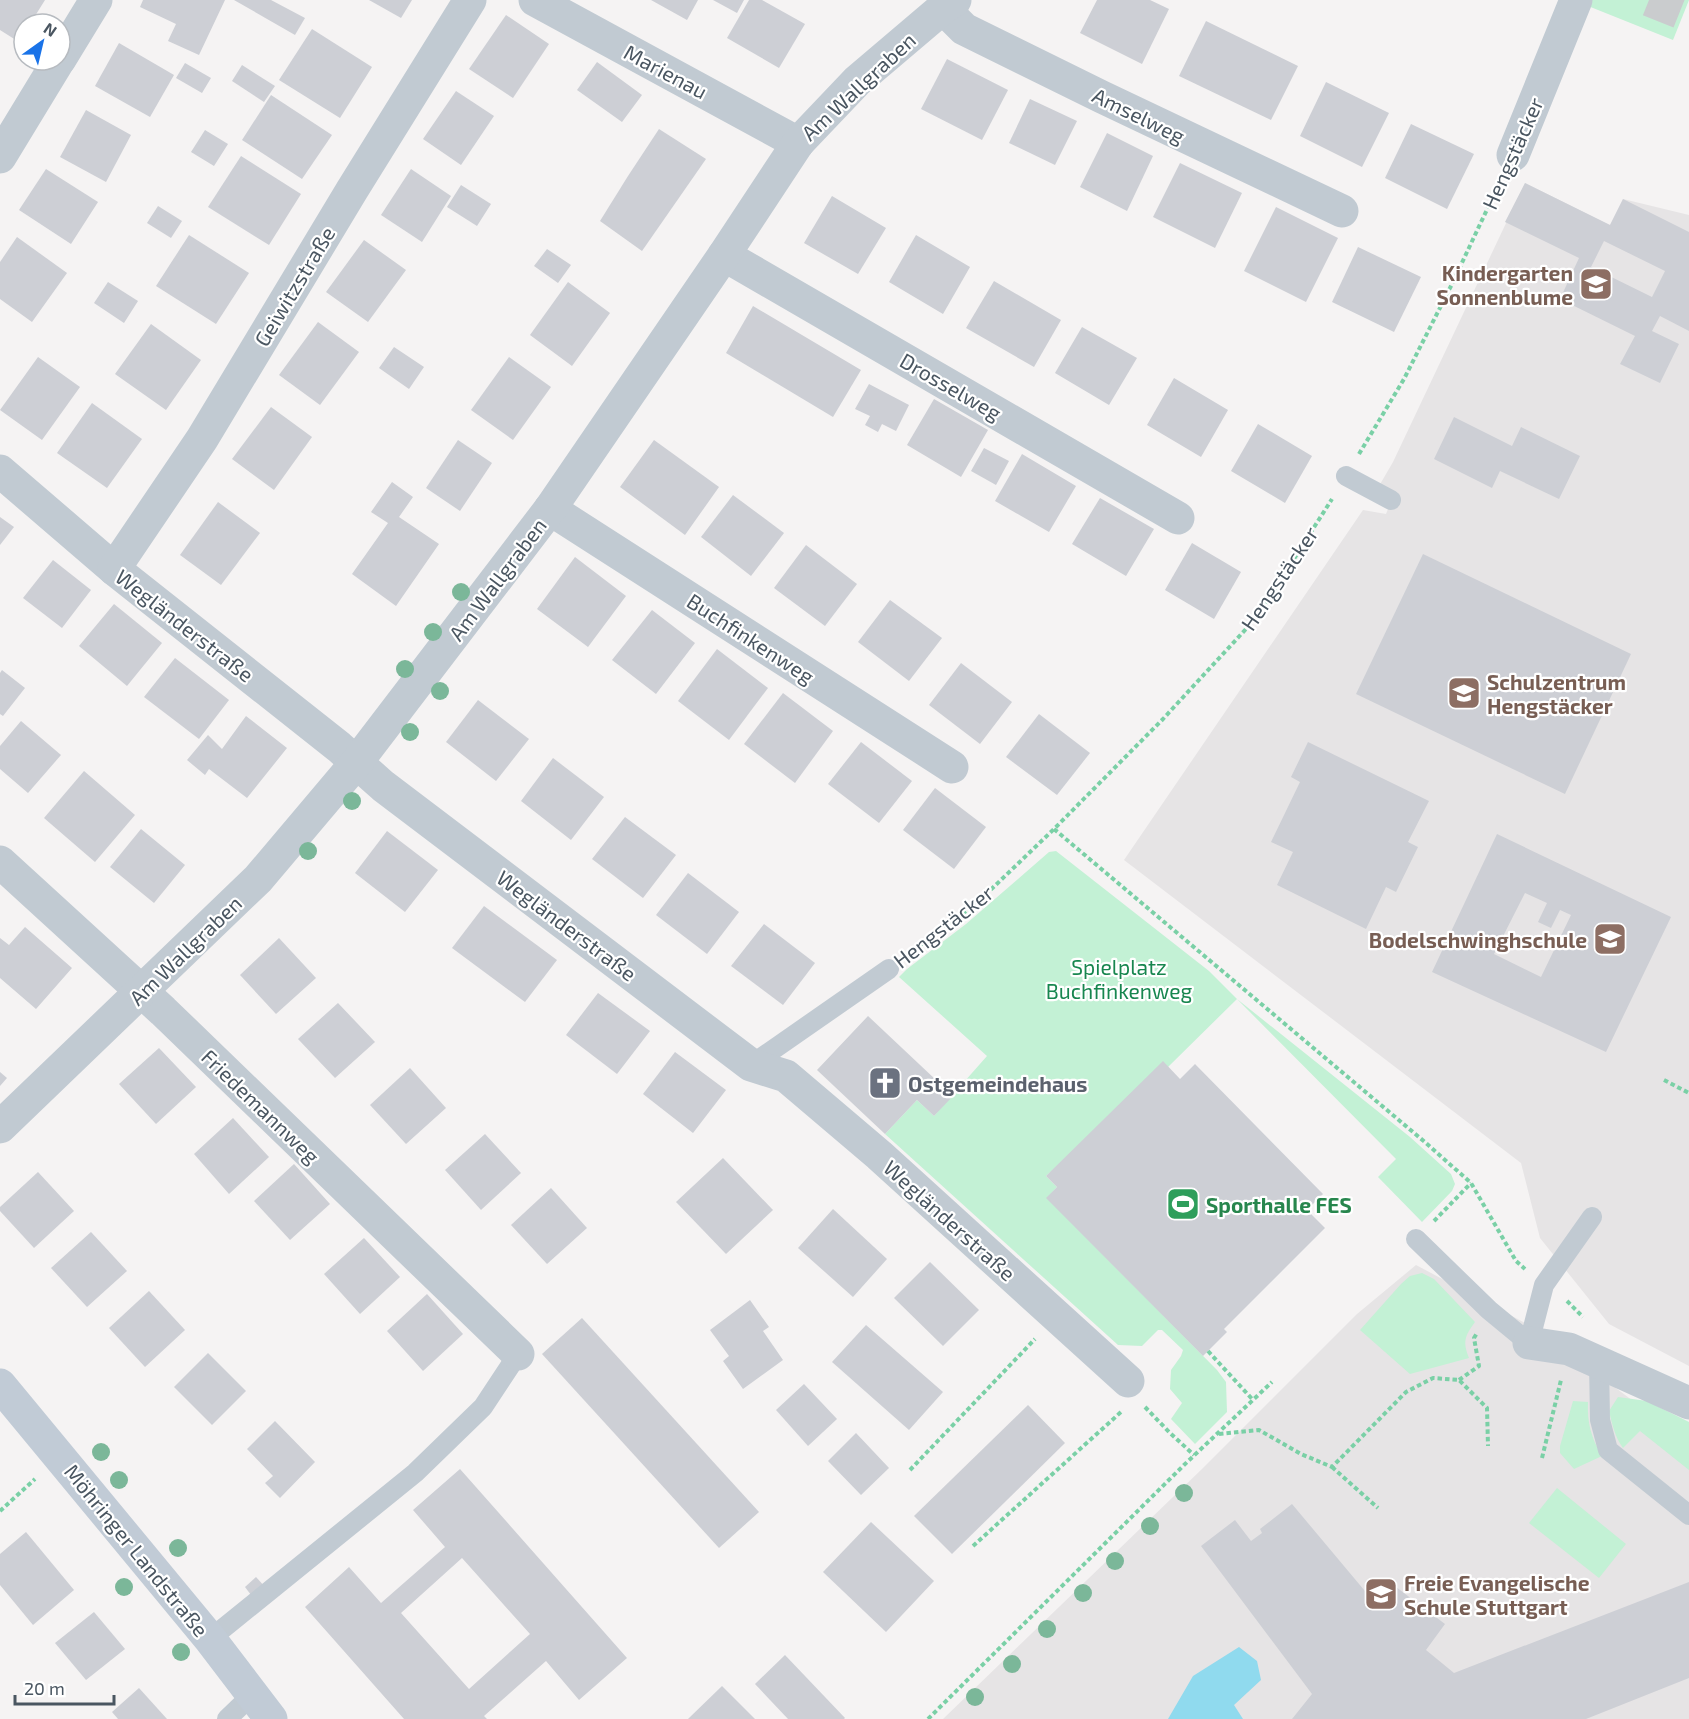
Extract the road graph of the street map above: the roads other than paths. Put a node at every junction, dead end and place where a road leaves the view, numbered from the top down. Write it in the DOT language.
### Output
graph roads {
  1 [pos="96,0"];
  2 [pos="470,0"];
  3 [pos="535,0"];
  4 [pos="1576,0"];
  5 [pos="949,4"];
  6 [pos="72,39"];
  7 [pos="52,72"];
  8 [pos="798,143"];
  9 [pos="1513,155"];
  10 [pos="0,158"];
  11 [pos="1341,211"];
  12 [pos="724,255"];
  13 [pos="0,471"];
  14 [pos="1346,476"];
  15 [pos="1391,500"];
  16 [pos="550,509"];
  17 [pos="1178,518"];
  18 [pos="114,569"];
  19 [pos="356,764"];
  20 [pos="952,767"];
  21 [pos="0,862"];
  22 [pos="889,969"];
  23 [pos="142,992"];
  24 [pos="751,1065"];
  25 [pos="0,1127"];
  26 [pos="1592,1217"];
  27 [pos="1416,1239"];
  28 [pos="1529,1343"];
  29 [pos="518,1354"];
  30 [pos="1599,1362"];
  31 [pos="0,1385"];
  32 [pos="1133,1390"];
  33 [pos="1689,1402"];
  34 [pos="1689,1515"];
  35 [pos="210,1639"];
  36 [pos="262,1707"];
  37 [pos="227,1719"];
  1 -- 6 [label="street"];
  2 -- 18 [label="street, Geiwitzstraße"];
  3 -- 8 [label="street, Marienau"];
  4 -- 9 [label="street, Hengstäcker"];
  5 -- 8 [label="street, Am Wallgraben"];
  5 -- 11 [label="street, Amselweg"];
  7 -- 10 [label="street"];
  8 -- 12 [label="street, Am Wallgraben"];
  12 -- 16 [label="street, Am Wallgraben"];
  12 -- 17 [label="street, Drosselweg"];
  13 -- 18 [label="street, Wegländerstraße"];
  14 -- 15 [label="lane"];
  16 -- 19 [label="street, Am Wallgraben"];
  16 -- 20 [label="street, Buchfinkenweg"];
  18 -- 19 [label="street, Wegländerstraße"];
  19 -- 23 [label="street, Am Wallgraben"];
  19 -- 24 [label="street, Wegländerstraße"];
  21 -- 23 [label="street, Friedemannweg"];
  22 -- 24 [label="lane, Hengstäcker"];
  23 -- 25 [label="street, Am Wallgraben"];
  23 -- 29 [label="street, Friedemannweg"];
  24 -- 32 [label="street, Wegländerstraße"];
  26 -- 28 [label="lane"];
  27 -- 28 [label="lane"];
  28 -- 30 [label="street"];
  29 -- 35 [label="lane"];
  30 -- 33 [label="street"];
  30 -- 34 [label="lane"];
  31 -- 35 [label="main road, Möhringer Landstraße"];
  35 -- 36 [label="main road, Möhringer Landstraße"];
  36 -- 37 [label="lane"];
}
